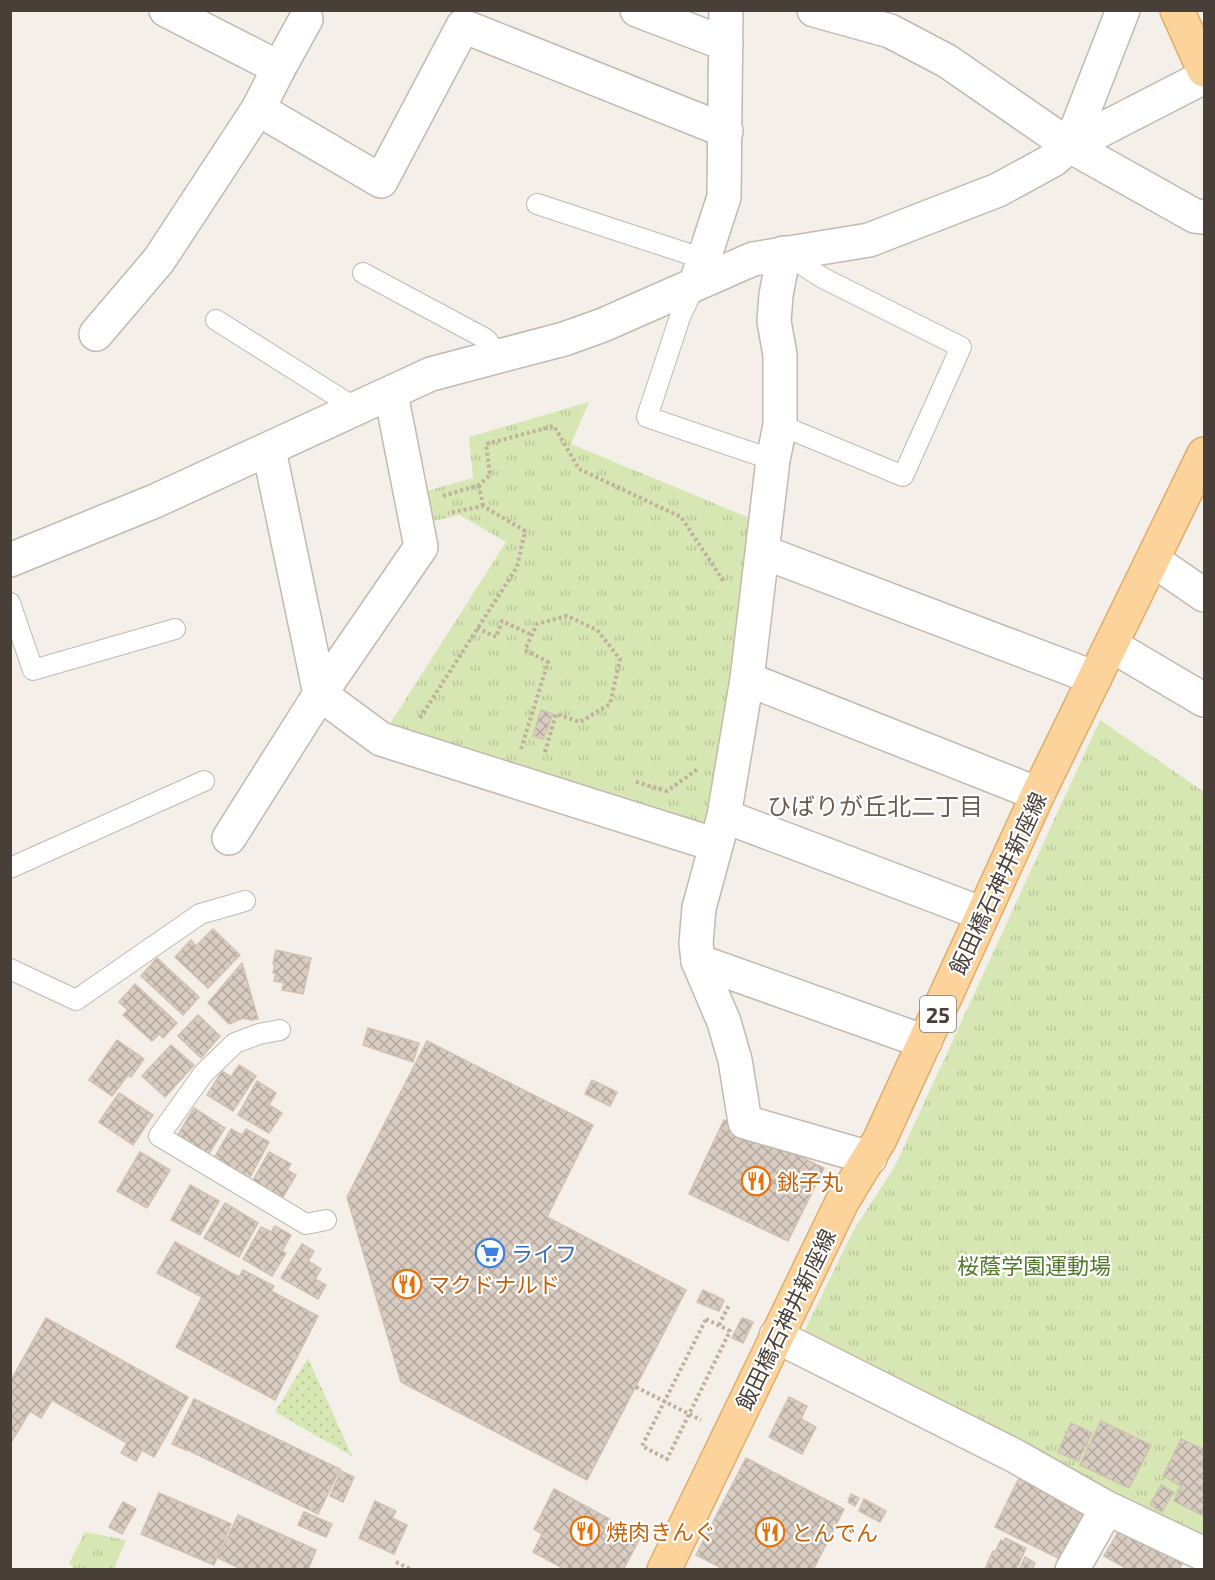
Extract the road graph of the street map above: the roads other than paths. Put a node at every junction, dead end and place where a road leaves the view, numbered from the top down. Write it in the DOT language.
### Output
graph roads {
  1 [pos="166,10"];
  2 [pos="637,10"];
  3 [pos="726,10"];
  4 [pos="814,10"];
  5 [pos="1123,10"];
  6 [pos="1177,10"];
  7 [pos="306,19"];
  8 [pos="726,44"];
  9 [pos="279,68"];
  10 [pos="1204,70"];
  11 [pos="1204,78"];
  12 [pos="258,109"];
  13 [pos="726,131"];
  14 [pos="1070,146"];
  15 [pos="537,204"];
  16 [pos="1204,217"];
  17 [pos="784,253"];
  18 [pos="700,271"];
  19 [pos="363,273"];
  20 [pos="216,320"];
  21 [pos="96,334"];
  22 [pos="499,356"];
  23 [pos="391,394"];
  24 [pos="357,409"];
  25 [pos="780,425"];
  26 [pos="269,450"];
  27 [pos="1204,454"];
  28 [pos="774,460"];
  29 [pos="763,552"];
  30 [pos="10,560"];
  31 [pos="1153,560"];
  32 [pos="1204,595"];
  33 [pos="10,603"];
  34 [pos="175,629"];
  35 [pos="1111,645"];
  36 [pos="1095,678"];
  37 [pos="747,679"];
  38 [pos="320,694"];
  39 [pos="1204,700"];
  40 [pos="204,781"];
  41 [pos="1038,794"];
  42 [pos="720,830"];
  43 [pos="229,838"];
  44 [pos="10,868"];
  45 [pos="245,901"];
  46 [pos="983,914"];
  47 [pos="698,961"];
  48 [pos="10,969"];
  49 [pos="280,1030"];
  50 [pos="925,1042"];
  51 [pos="870,1158"];
  52 [pos="326,1220"];
  53 [pos="776,1336"];
  54 [pos="1107,1508"];
  55 [pos="1204,1554"];
  56 [pos="664,1569"];
  57 [pos="1072,1569"];
  1 -- 9 [label="street"];
  2 -- 8 [label="street"];
  3 -- 8 [label="street"];
  4 -- 14 [label="street"];
  5 -- 14 [label="street"];
  6 -- 10 [label="main road"];
  7 -- 9 [label="street"];
  8 -- 13 [label="street"];
  9 -- 12 [label="street"];
  11 -- 14 [label="street"];
  12 -- 13 [label="street"];
  12 -- 21 [label="street"];
  13 -- 18 [label="street"];
  14 -- 16 [label="street"];
  14 -- 17 [label="street"];
  15 -- 18 [label="lane"];
  17 -- 18 [label="street"];
  17 -- 25 [label="street"];
  17 -- 25 [label="lane"];
  18 -- 22 [label="street"];
  18 -- 28 [label="lane"];
  19 -- 22 [label="lane"];
  20 -- 24 [label="lane"];
  22 -- 23 [label="street"];
  23 -- 24 [label="street"];
  23 -- 38 [label="street"];
  24 -- 26 [label="street"];
  25 -- 28 [label="street"];
  26 -- 30 [label="street"];
  26 -- 38 [label="street"];
  27 -- 31 [label="main road, 飯田橋石神井新座線 / 25"];
  28 -- 29 [label="street"];
  29 -- 36 [label="street"];
  29 -- 37 [label="street"];
  31 -- 32 [label="street"];
  31 -- 35 [label="main road, 飯田橋石神井新座線 / 25"];
  33 -- 34 [label="lane"];
  35 -- 36 [label="main road, 飯田橋石神井新座線 / 25"];
  35 -- 39 [label="street"];
  36 -- 41 [label="main road, 飯田橋石神井新座線 / 25"];
  37 -- 41 [label="street"];
  37 -- 42 [label="street"];
  38 -- 42 [label="street"];
  38 -- 43 [label="street"];
  40 -- 44 [label="lane"];
  41 -- 46 [label="main road, 飯田橋石神井新座線 / 25"];
  42 -- 46 [label="street"];
  42 -- 47 [label="street"];
  45 -- 48 [label="lane"];
  46 -- 50 [label="main road, 飯田橋石神井新座線 / 25"];
  47 -- 50 [label="street"];
  47 -- 51 [label="street"];
  49 -- 52 [label="lane"];
  50 -- 51 [label="main road, 飯田橋石神井新座線 / 25"];
  51 -- 53 [label="main road, 飯田橋石神井新座線 / 25"];
  53 -- 54 [label="street"];
  53 -- 56 [label="main road, 飯田橋石神井新座線 / 25"];
  54 -- 55 [label="street"];
  54 -- 57 [label="street"];
}
